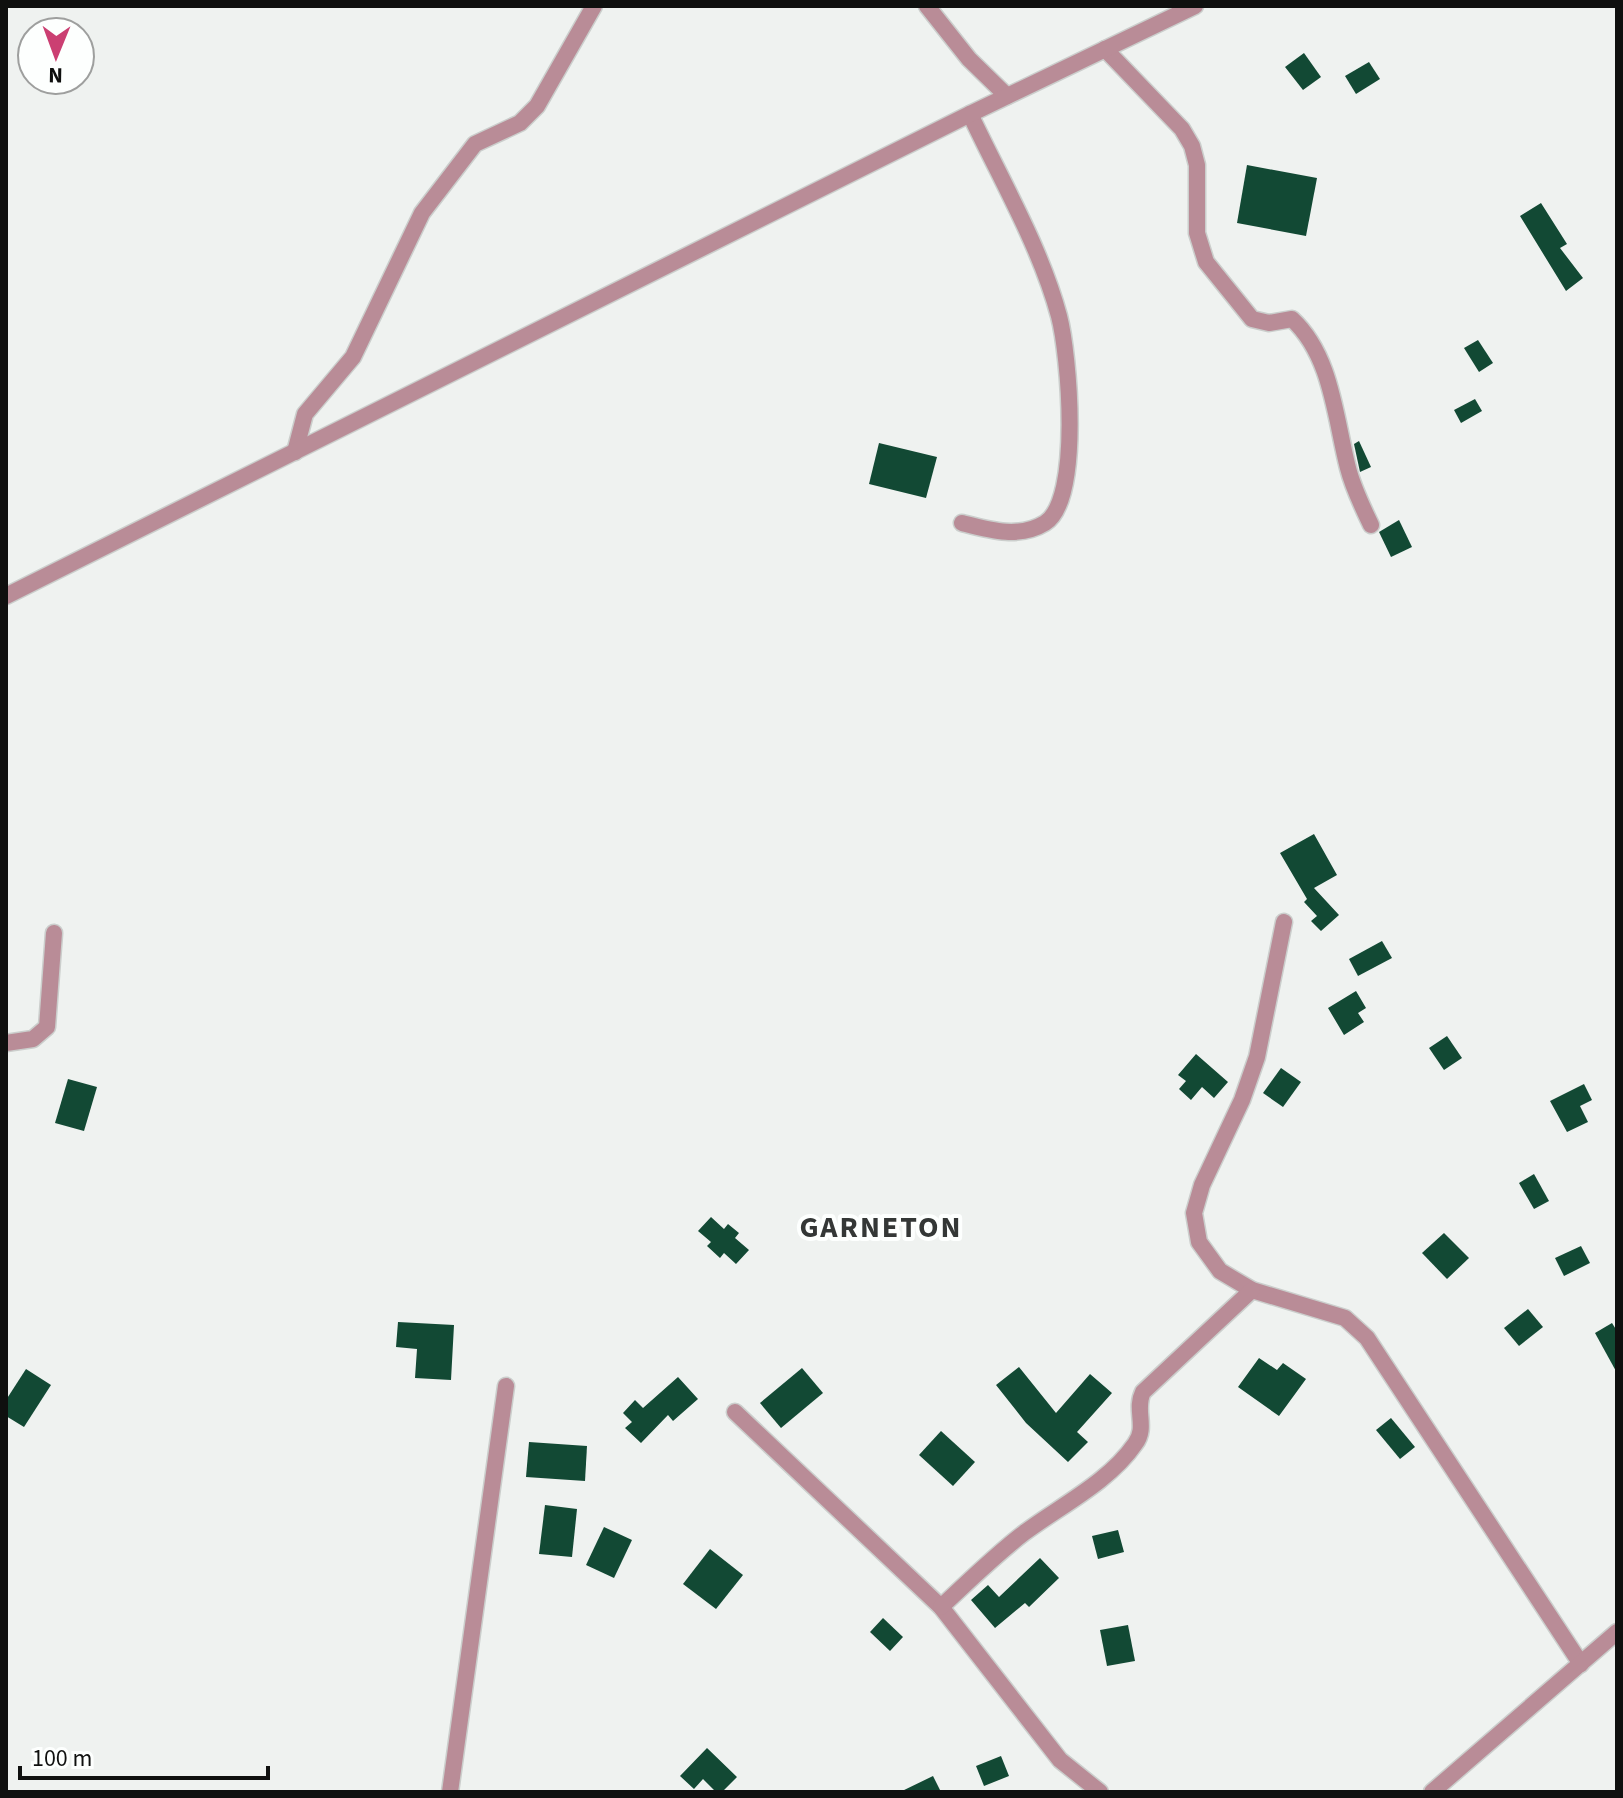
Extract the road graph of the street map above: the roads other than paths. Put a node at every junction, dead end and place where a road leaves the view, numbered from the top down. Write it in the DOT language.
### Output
graph roads {
  1 [pos="594,6"];
  2 [pos="927,6"];
  3 [pos="1195,6"];
  4 [pos="1105,49"];
  5 [pos="1007,96"];
  6 [pos="970,114"];
  7 [pos="295,452"];
  8 [pos="962,523"];
  9 [pos="1371,525"];
  10 [pos="6,596"];
  11 [pos="1284,922"];
  12 [pos="54,933"];
  13 [pos="6,1043"];
  14 [pos="1252,1290"];
  15 [pos="506,1386"];
  16 [pos="735,1412"];
  17 [pos="941,1607"];
  18 [pos="1617,1632"];
  19 [pos="1581,1664"];
  20 [pos="450,1792"];
  21 [pos="1100,1792"];
  22 [pos="1432,1792"];
  1 -- 7 [label="street"];
  2 -- 5 [label="street"];
  3 -- 4 [label="street"];
  4 -- 5 [label="street"];
  4 -- 9 [label="street"];
  5 -- 6 [label="street"];
  6 -- 7 [label="street"];
  6 -- 8 [label="street"];
  7 -- 10 [label="street"];
  11 -- 14 [label="street"];
  12 -- 13 [label="street"];
  14 -- 17 [label="street"];
  14 -- 19 [label="street"];
  15 -- 20 [label="street"];
  16 -- 17 [label="street"];
  17 -- 21 [label="street"];
  18 -- 19 [label="street"];
  19 -- 22 [label="street"];
}
